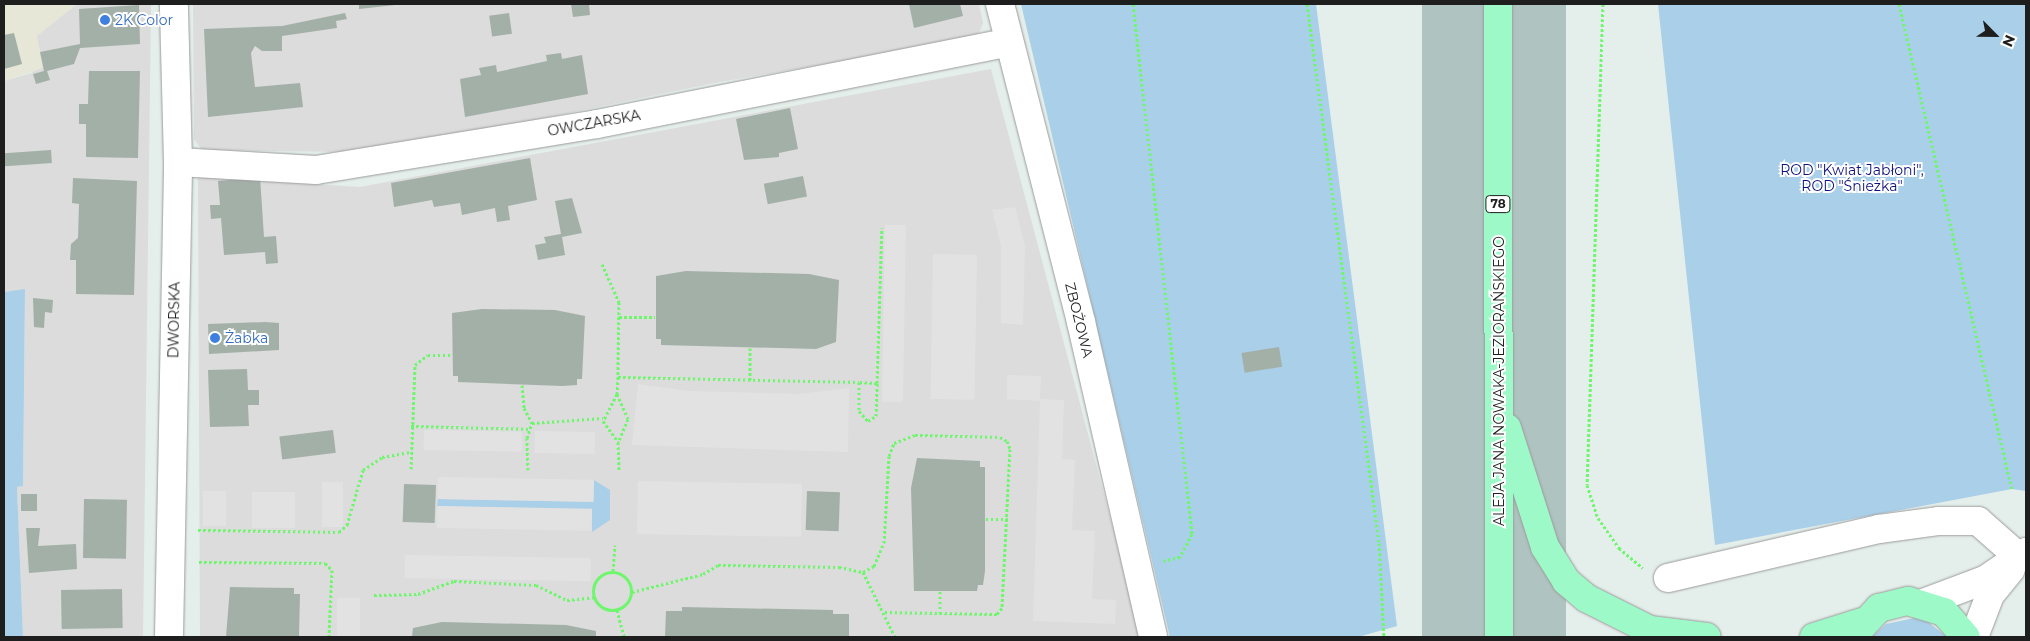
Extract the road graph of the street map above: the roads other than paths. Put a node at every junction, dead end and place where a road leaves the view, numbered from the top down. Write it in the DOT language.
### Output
graph roads {
  1 [pos="174,4"];
  2 [pos="1000,4"];
  3 [pos="1498,4"];
  4 [pos="1008,43"];
  5 [pos="178,162"];
  6 [pos="1499,403"];
  7 [pos="2023,555"];
  8 [pos="1668,578"];
  9 [pos="1923,603"];
  10 [pos="1857,630"];
  11 [pos="1642,634"];
  12 [pos="169,637"];
  13 [pos="1153,637"];
  14 [pos="1499,637"];
  15 [pos="1707,637"];
  16 [pos="1814,637"];
  17 [pos="1966,637"];
  18 [pos="1974,637"];
  1 -- 5 [label="street, DWORSKA"];
  2 -- 4 [label="street, ZBOŻOWA"];
  3 -- 6 [label="main road, ALEJA JANA NOWAKA-JEZIORAŃSKIEGO / 78"];
  4 -- 5 [label="street, OWCZARSKA"];
  4 -- 13 [label="street, ZBOŻOWA"];
  5 -- 12 [label="street, DWORSKA"];
  6 -- 11 [label="main road"];
  6 -- 14 [label="main road, ALEJA JANA NOWAKA-JEZIORAŃSKIEGO / 78"];
  7 -- 8 [label="street"];
  7 -- 9 [label="street"];
  7 -- 18 [label="street"];
  9 -- 10 [label="main road"];
  9 -- 17 [label="main road"];
  10 -- 16 [label="main road"];
  11 -- 15 [label="main road"];
}
